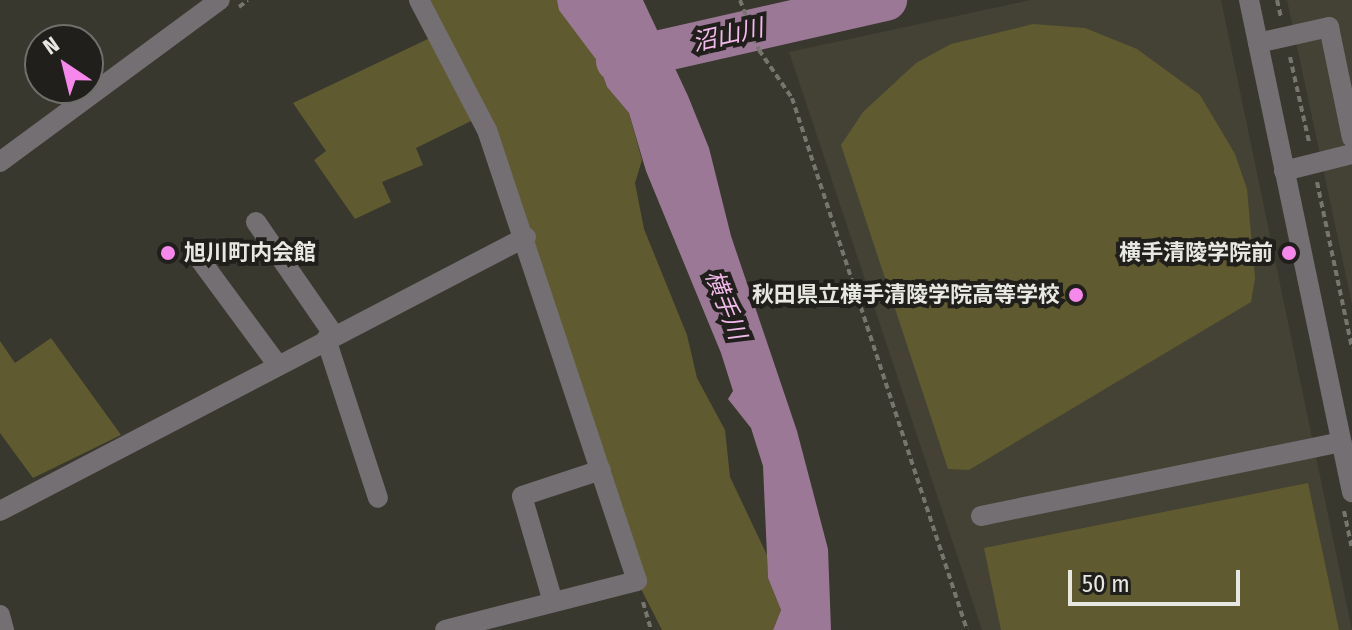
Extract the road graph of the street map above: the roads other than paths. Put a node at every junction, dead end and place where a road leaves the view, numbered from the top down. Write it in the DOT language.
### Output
graph roads {
  1 [pos="220,0"];
  2 [pos="419,0"];
  3 [pos="1249,0"];
  4 [pos="1258,43"];
  5 [pos="1352,138"];
  6 [pos="1352,154"];
  7 [pos="0,162"];
  8 [pos="1284,171"];
  9 [pos="256,222"];
  10 [pos="526,237"];
  11 [pos="201,261"];
  12 [pos="330,337"];
  13 [pos="277,364"];
  14 [pos="1346,453"];
  15 [pos="601,470"];
  16 [pos="1352,492"];
  17 [pos="378,498"];
  18 [pos="0,511"];
  19 [pos="981,516"];
  20 [pos="553,602"];
  21 [pos="0,615"];
  22 [pos="4,630"];
  23 [pos="445,630"];
  1 -- 7 [label="street"];
  2 -- 10 [label="street"];
  3 -- 4 [label="street"];
  4 -- 5 [label="street"];
  4 -- 8 [label="street"];
  6 -- 8 [label="street"];
  8 -- 14 [label="street"];
  9 -- 12 [label="street"];
  10 -- 12 [label="street"];
  10 -- 15 [label="street"];
  11 -- 13 [label="street"];
  12 -- 13 [label="street"];
  12 -- 17 [label="street"];
  13 -- 18 [label="street"];
  14 -- 16 [label="street"];
  14 -- 19 [label="street"];
  15 -- 20 [label="street"];
  15 -- 20 [label="street"];
  20 -- 23 [label="street"];
  21 -- 22 [label="street"];
}
